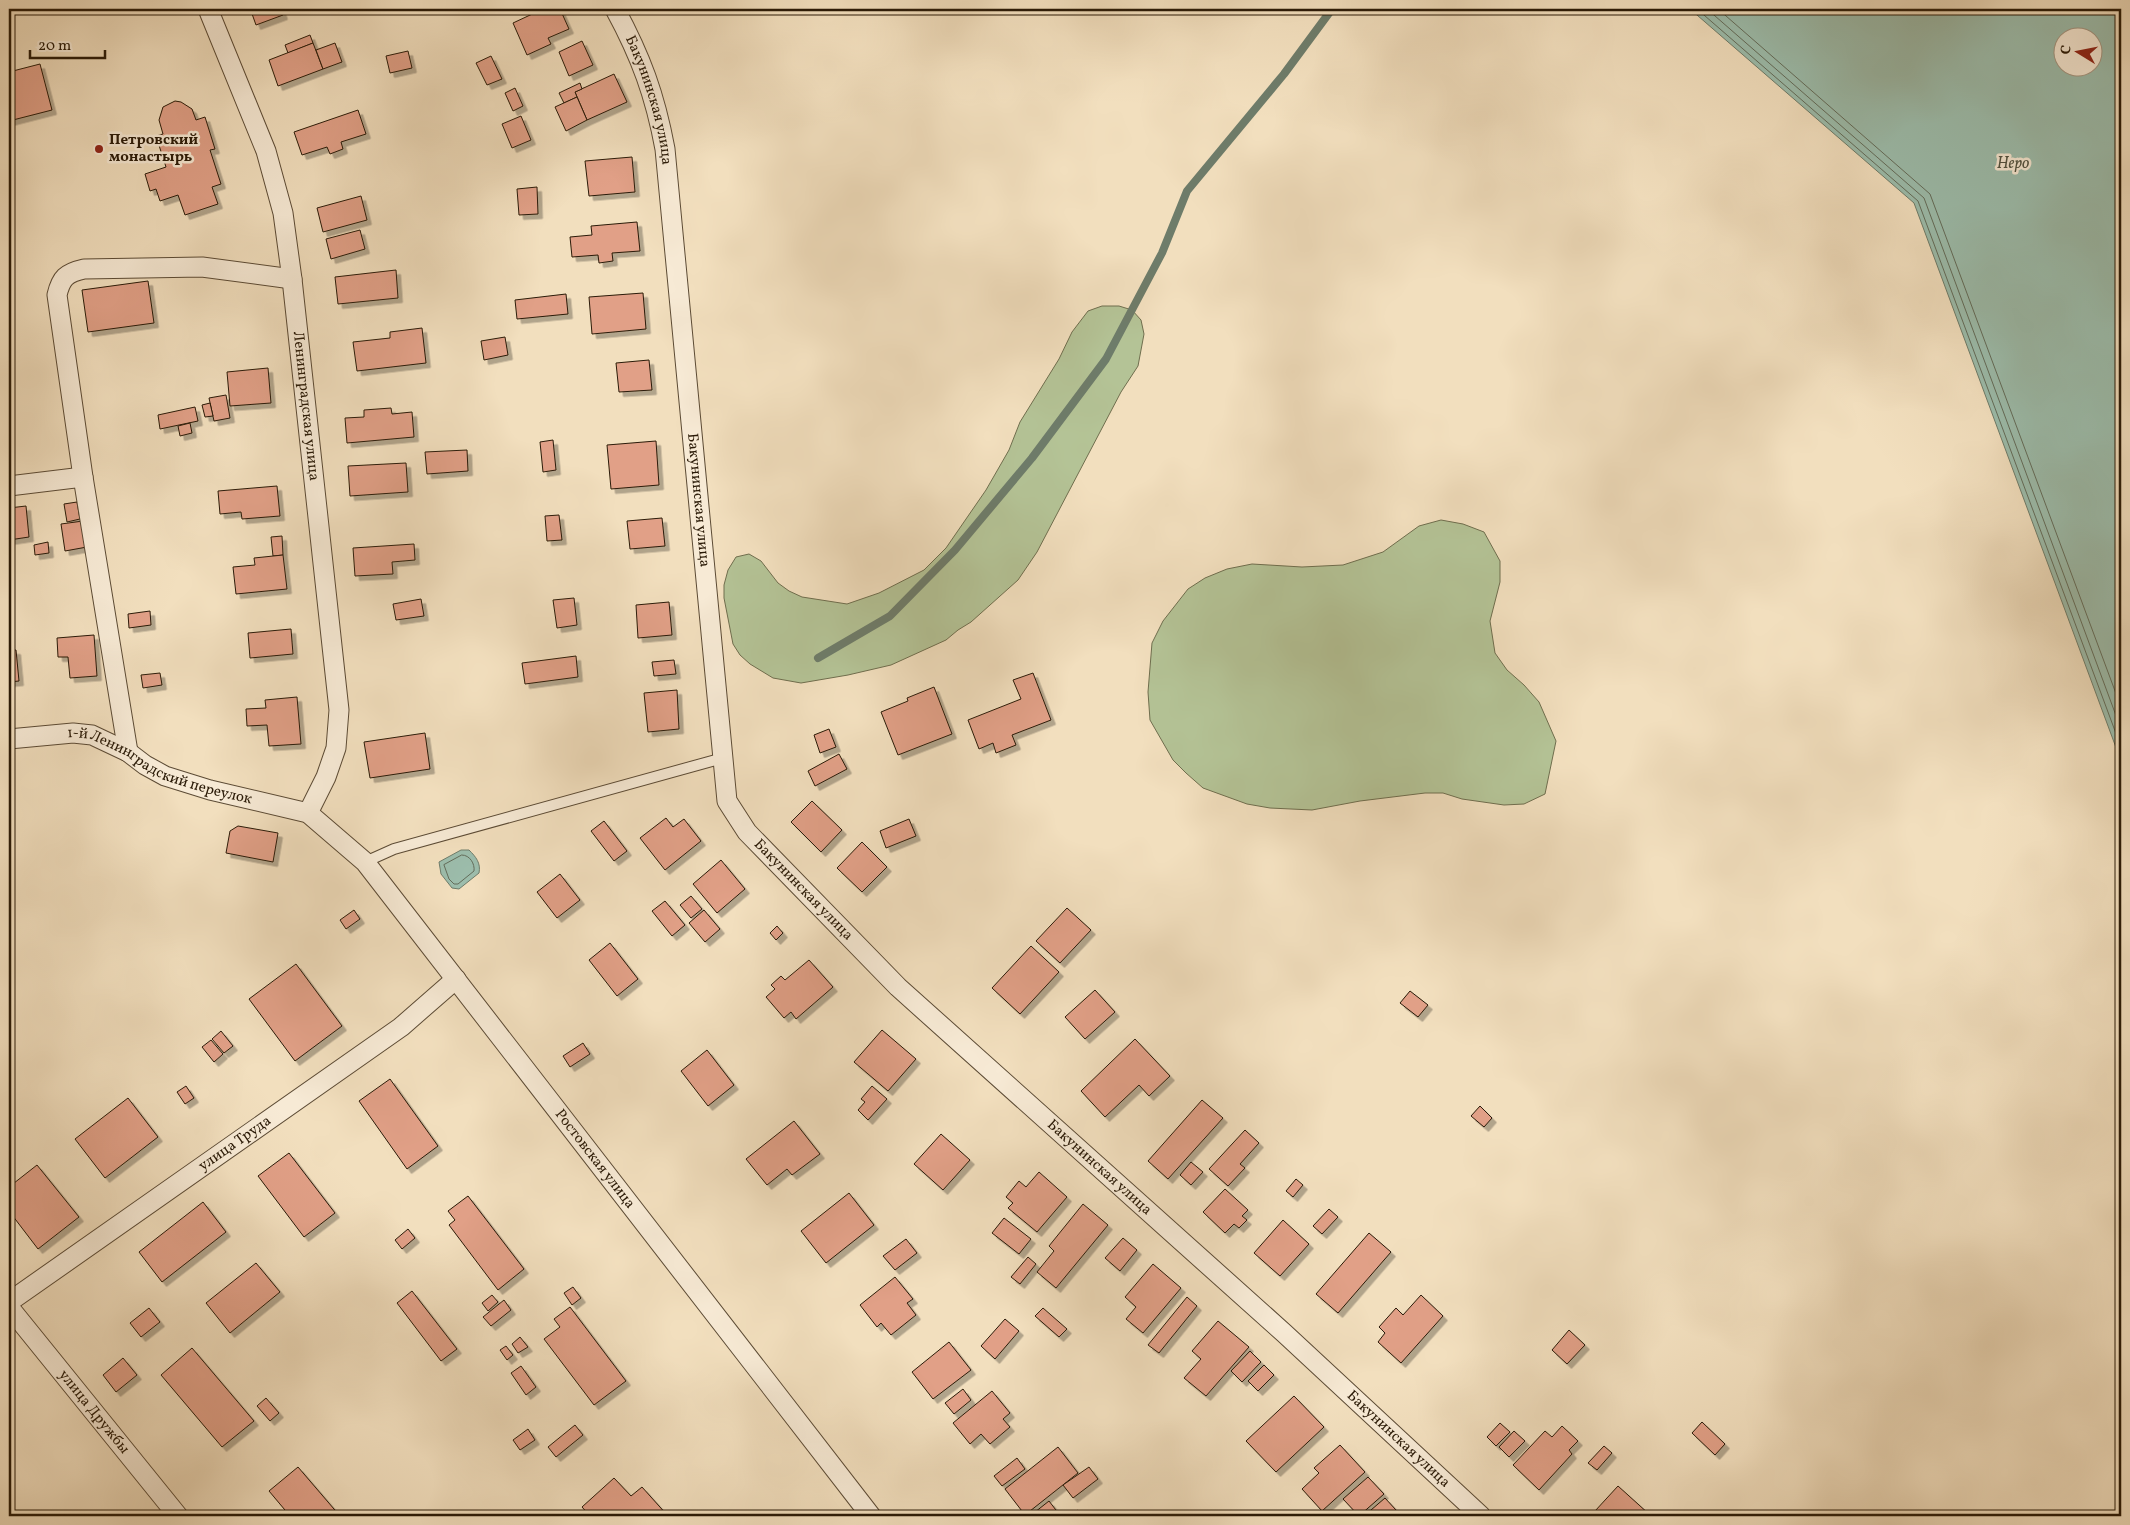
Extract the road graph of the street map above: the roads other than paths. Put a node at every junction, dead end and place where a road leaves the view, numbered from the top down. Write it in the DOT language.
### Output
graph roads {
  1 [pos="208,9"];
  2 [pos="615,9"];
  3 [pos="292,279"];
  4 [pos="82,477"];
  5 [pos="9,486"];
  6 [pos="9,739"];
  7 [pos="128,752"];
  8 [pos="723,758"];
  9 [pos="308,812"];
  10 [pos="365,862"];
  11 [pos="456,979"];
  12 [pos="9,1302"];
  13 [pos="9,1307"];
  14 [pos="178,1516"];
  15 [pos="871,1516"];
  16 [pos="1480,1516"];
  1 -- 3 [label="street, Ленинградская улица"];
  2 -- 8 [label="street, Бакунинская улица"];
  3 -- 4 [label="street"];
  3 -- 9 [label="street, Ленинградская улица"];
  4 -- 5 [label="street"];
  4 -- 7 [label="street"];
  6 -- 7 [label="street, 1-й Ленинградский переулок"];
  7 -- 9 [label="street, 1-й Ленинградский переулок"];
  8 -- 10 [label="lane"];
  8 -- 16 [label="street, Бакунинская улица"];
  9 -- 10 [label="street, Ростовская улица"];
  10 -- 11 [label="street, Ростовская улица"];
  11 -- 12 [label="street, улица Труда"];
  11 -- 15 [label="street, Ростовская улица"];
  13 -- 14 [label="street, улица Дружбы"];
}
